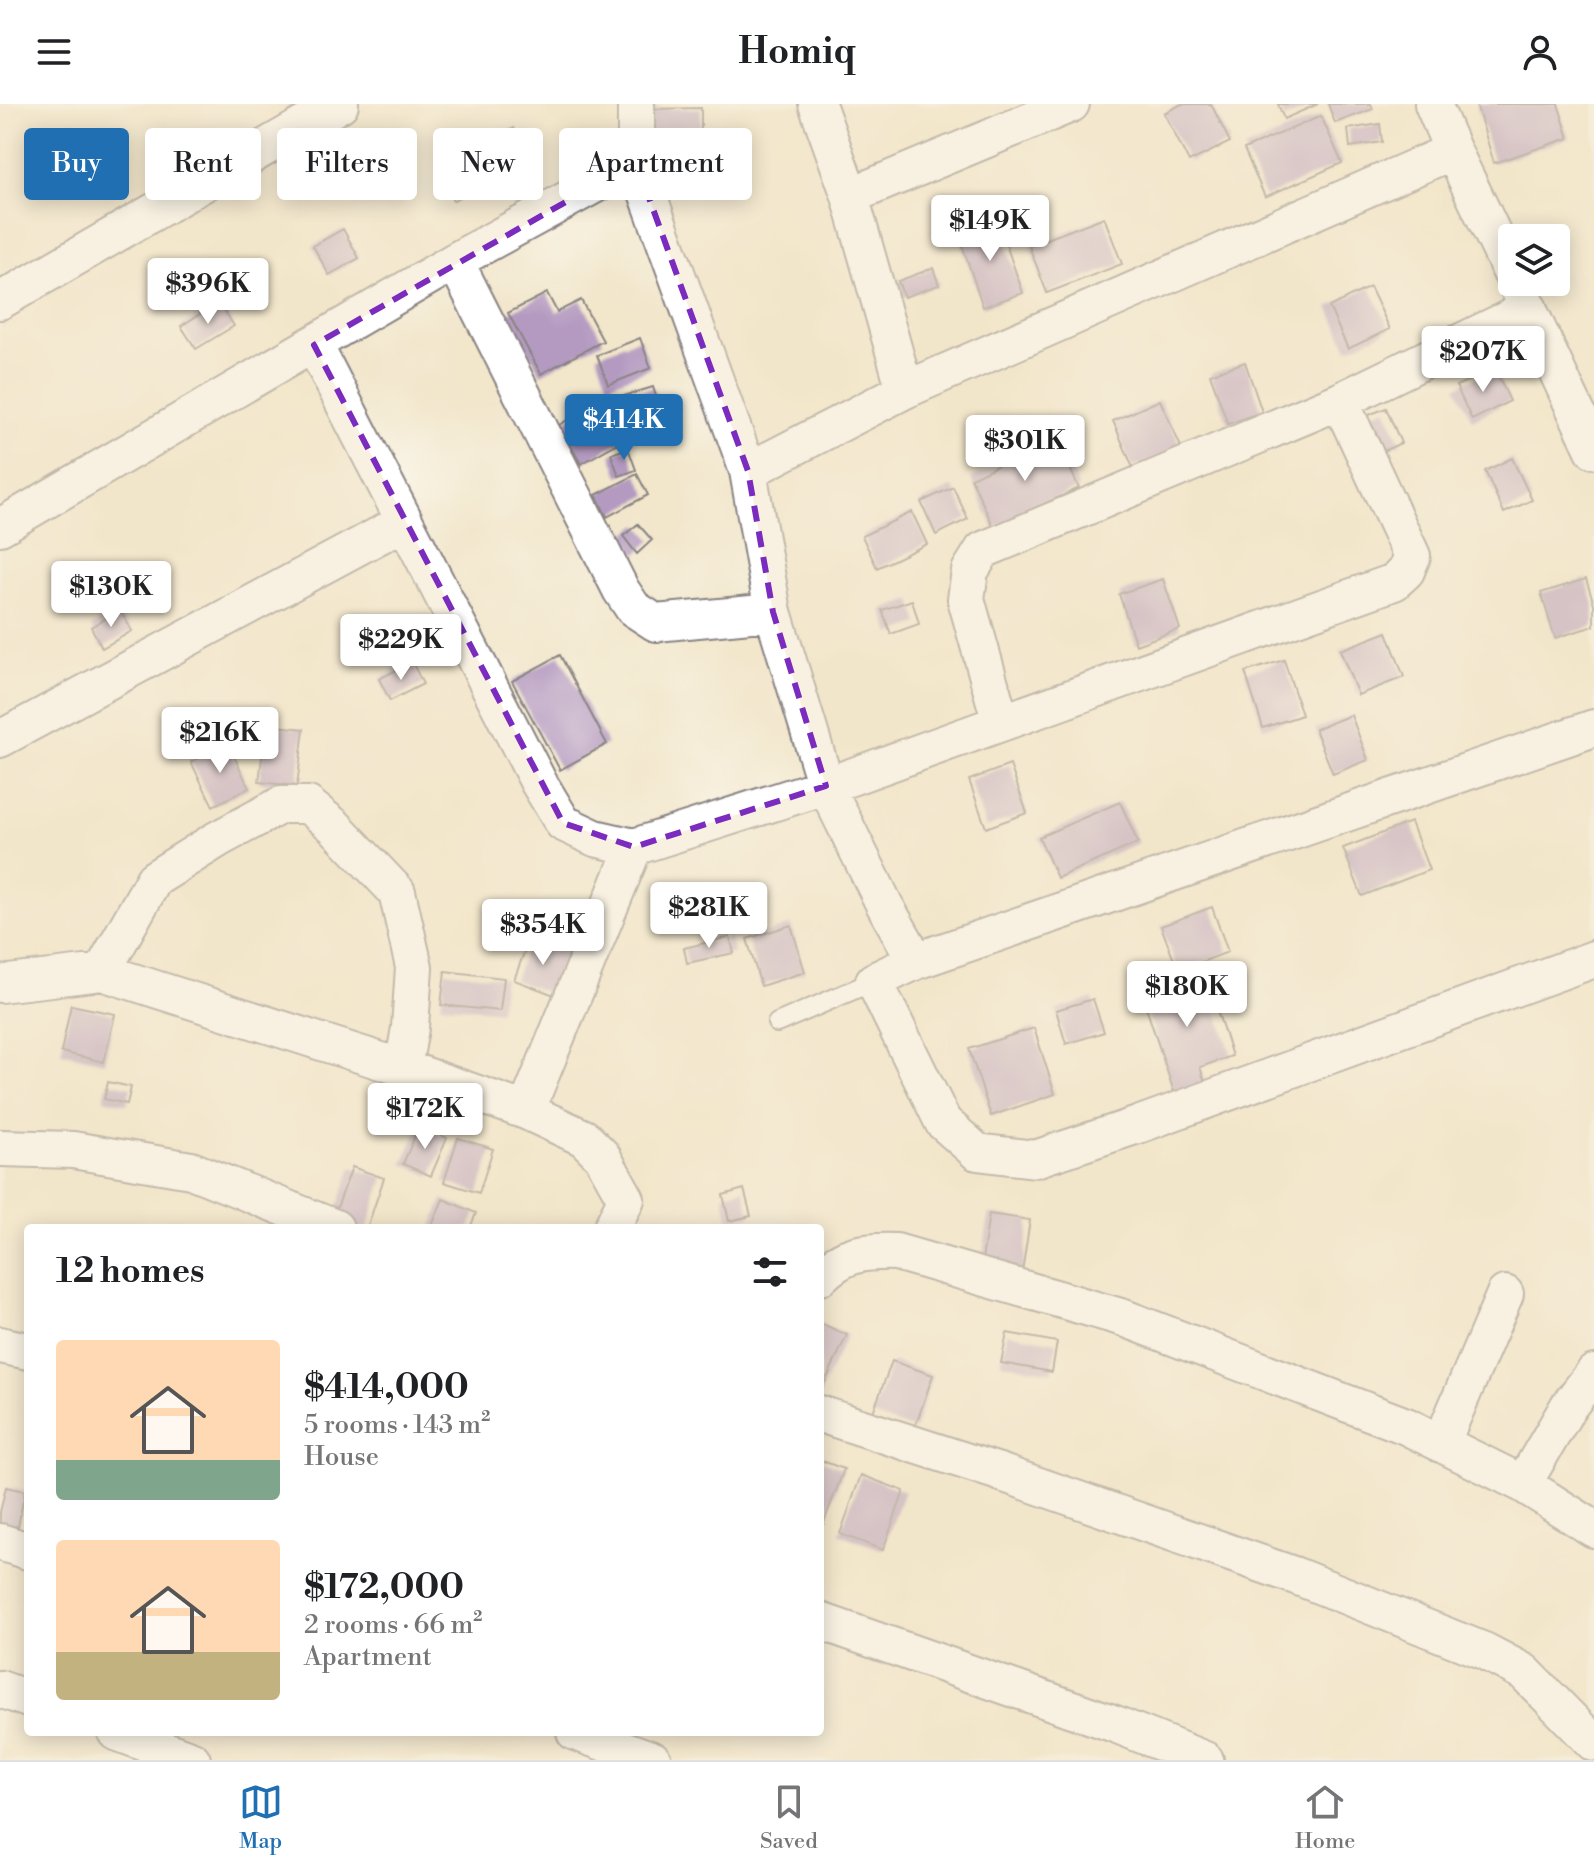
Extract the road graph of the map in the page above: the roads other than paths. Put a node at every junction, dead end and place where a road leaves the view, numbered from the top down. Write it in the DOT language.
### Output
graph roads {
  1 [pos="340,104"];
  2 [pos="636,104"];
  3 [pos="817,104"];
  4 [pos="1071,104"];
  5 [pos="1433,104"];
  6 [pos="636,128"];
  7 [pos="1453,151"];
  8 [pos="850,196"];
  9 [pos="567,200"];
  10 [pos="650,200"];
  11 [pos="1498,245"];
  12 [pos="455,261"];
  13 [pos="1523,296"];
  14 [pos="0,301"];
  15 [pos="314,345"];
  16 [pos="905,390"];
  17 [pos="1340,401"];
  18 [pos="1594,450"];
  19 [pos="748,471"];
  20 [pos="404,522"];
  21 [pos="0,527"];
  22 [pos="773,612"];
  23 [pos="1001,723"];
  24 [pos="1594,728"];
  25 [pos="0,739"];
  26 [pos="826,786"];
  27 [pos="634,847"];
  28 [pos="1594,959"];
  29 [pos="916,961"];
  30 [pos="102,972"];
  31 [pos="874,981"];
  32 [pos="0,984"];
  33 [pos="777,1023"];
  34 [pos="403,1068"];
  35 [pos="526,1111"];
  36 [pos="0,1148"];
  37 [pos="325,1224"];
  38 [pos="614,1224"];
  39 [pos="824,1273"];
  40 [pos="1505,1294"];
  41 [pos="0,1345"];
  42 [pos="24,1350"];
  43 [pos="1594,1373"];
  44 [pos="824,1415"];
  45 [pos="1441,1444"];
  46 [pos="1523,1484"];
  47 [pos="1594,1529"];
  48 [pos="0,1542"];
  49 [pos="24,1550"];
  50 [pos="824,1622"];
  51 [pos="0,1689"];
  52 [pos="24,1698"];
  53 [pos="127,1736"];
  54 [pos="588,1736"];
  55 [pos="1594,1743"];
  56 [pos="635,1750"];
  57 [pos="192,1760"];
  58 [pos="1205,1760"];
  1 -- 14 [label="street"];
  2 -- 6 [label="street"];
  3 -- 8 [label="street"];
  4 -- 8 [label="street"];
  5 -- 7 [label="street"];
  7 -- 11 [label="street"];
  7 -- 16 [label="street"];
  8 -- 16 [label="street"];
  9 -- 12 [label="street"];
  10 -- 19 [label="street"];
  12 -- 15 [label="street"];
  12 -- 22 [label="street"];
  13 -- 17 [label="street"];
  13 -- 18 [label="street"];
  15 -- 20 [label="street"];
  15 -- 21 [label="street"];
  16 -- 19 [label="street"];
  17 -- 23 [label="street"];
  17 -- 23 [label="street"];
  19 -- 22 [label="street"];
  20 -- 25 [label="street"];
  20 -- 27 [label="street"];
  22 -- 26 [label="street"];
  23 -- 26 [label="street"];
  24 -- 29 [label="street"];
  26 -- 27 [label="street"];
  26 -- 29 [label="street"];
  27 -- 35 [label="street"];
  28 -- 31 [label="street"];
  29 -- 31 [label="street"];
  30 -- 32 [label="street"];
  30 -- 34 [label="street"];
  30 -- 34 [label="street"];
  31 -- 33 [label="lane"];
  34 -- 35 [label="street"];
  35 -- 38 [label="street"];
  36 -- 37 [label="street"];
  39 -- 45 [label="street"];
  40 -- 45 [label="street"];
  41 -- 42 [label="street"];
  43 -- 46 [label="street"];
  44 -- 55 [label="street"];
  45 -- 46 [label="street"];
  46 -- 47 [label="street"];
  48 -- 49 [label="street"];
  50 -- 58 [label="street"];
  51 -- 52 [label="street"];
  53 -- 57 [label="street"];
  54 -- 56 [label="street"];
}
